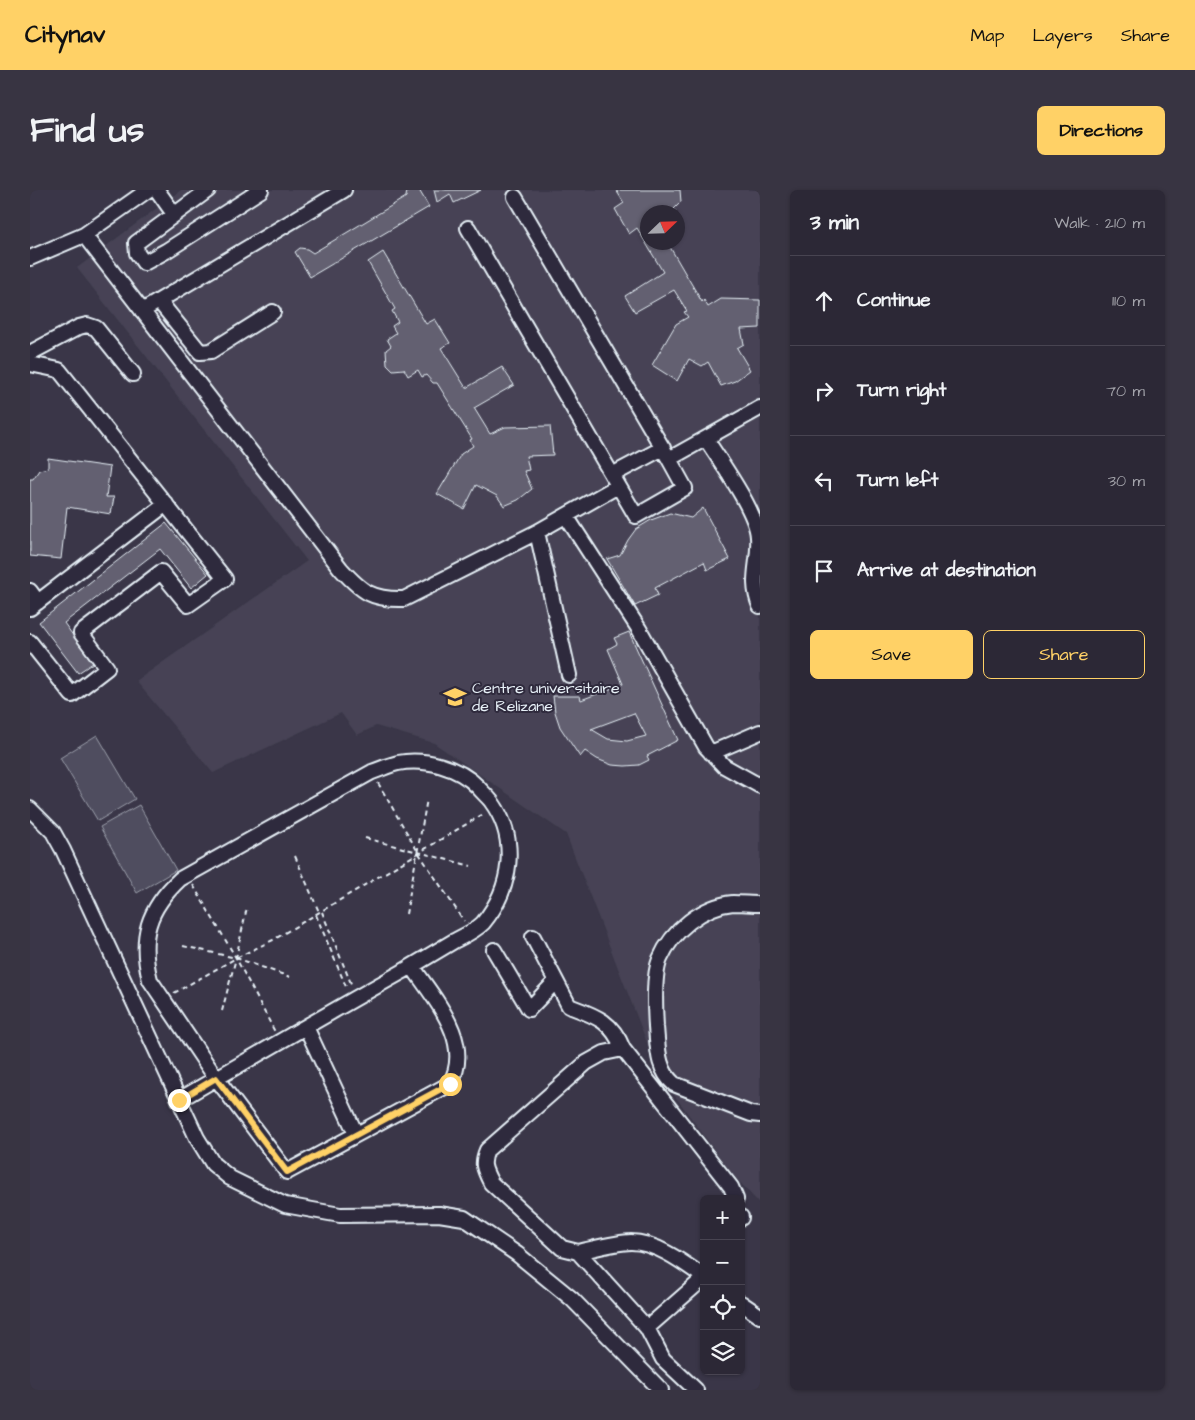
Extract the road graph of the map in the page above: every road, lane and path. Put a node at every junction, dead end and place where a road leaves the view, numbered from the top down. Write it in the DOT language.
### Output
graph roads {
  1 [pos="148,190"];
  2 [pos="157,190"];
  3 [pos="208,190"];
  4 [pos="261,190"];
  5 [pos="344,190"];
  6 [pos="515,197"];
  7 [pos="174,214"];
  8 [pos="468,228"];
  9 [pos="84,235"];
  10 [pos="30,258"];
  11 [pos="159,301"];
  12 [pos="142,311"];
  13 [pos="273,312"];
  14 [pos="30,353"];
  15 [pos="30,364"];
  16 [pos="133,374"];
  17 [pos="760,408"];
  18 [pos="706,439"];
  19 [pos="666,453"];
  20 [pos="615,481"];
  21 [pos="166,504"];
  22 [pos="566,516"];
  23 [pos="537,532"];
  24 [pos="33,600"];
  25 [pos="760,606"];
  26 [pos="30,642"];
  27 [pos="570,675"];
  28 [pos="760,732"];
  29 [pos="711,753"];
  30 [pos="372,772"];
  31 [pos="760,786"];
  32 [pos="427,799"];
  33 [pos="495,808"];
  34 [pos="30,809"];
  35 [pos="365,838"];
  36 [pos="418,852"];
  37 [pos="295,856"];
  38 [pos="470,866"];
  39 [pos="187,875"];
  40 [pos="760,904"];
  41 [pos="247,907"];
  42 [pos="319,912"];
  43 [pos="406,914"];
  44 [pos="472,931"];
  45 [pos="533,937"];
  46 [pos="183,946"];
  47 [pos="494,950"];
  48 [pos="236,958"];
  49 [pos="412,966"];
  50 [pos="290,977"];
  51 [pos="556,982"];
  52 [pos="355,999"];
  53 [pos="163,1000"];
  54 [pos="222,1011"];
  55 [pos="306,1027"];
  56 [pos="280,1042"];
  57 [pos="623,1049"];
  58 [pos="216,1078"];
  59 [pos="179,1100"];
  60 [pos="760,1115"];
  61 [pos="356,1134"];
  62 [pos="734,1195"];
  63 [pos="578,1252"];
  64 [pos="700,1275"];
  65 [pos="700,1282"];
  66 [pos="745,1306"];
  67 [pos="760,1316"];
  68 [pos="648,1328"];
  69 [pos="661,1390"];
  70 [pos="696,1390"];
  1 -- 9 [label="street"];
  2 -- 7 [label="street"];
  3 -- 7 [label="street"];
  4 -- 7 [label="street"];
  5 -- 11 [label="street"];
  6 -- 19 [label="street"];
  8 -- 20 [label="street"];
  9 -- 10 [label="street"];
  9 -- 12 [label="street"];
  11 -- 12 [label="street"];
  11 -- 13 [label="street"];
  12 -- 23 [label="street"];
  14 -- 16 [label="street"];
  15 -- 21 [label="street"];
  17 -- 18 [label="street"];
  18 -- 19 [label="street"];
  18 -- 25 [label="street"];
  19 -- 20 [label="street"];
  19 -- 20 [label="street"];
  20 -- 22 [label="street"];
  21 -- 24 [label="street"];
  21 -- 26 [label="street"];
  22 -- 23 [label="street"];
  22 -- 29 [label="street"];
  23 -- 27 [label="street"];
  28 -- 29 [label="street"];
  29 -- 31 [label="street"];
  30 -- 33 [label="street"];
  30 -- 36 [label="path"];
  30 -- 39 [label="street"];
  32 -- 36 [label="path"];
  33 -- 36 [label="path"];
  33 -- 44 [label="street"];
  34 -- 59 [label="street"];
  35 -- 36 [label="path"];
  36 -- 38 [label="path"];
  36 -- 42 [label="path"];
  36 -- 43 [label="path"];
  36 -- 44 [label="path"];
  37 -- 42 [label="path"];
  39 -- 48 [label="path"];
  39 -- 53 [label="street"];
  40 -- 60 [label="street"];
  41 -- 48 [label="path"];
  42 -- 48 [label="path"];
  42 -- 52 [label="path"];
  42 -- 52 [label="path"];
  44 -- 49 [label="street"];
  45 -- 51 [label="street"];
  46 -- 48 [label="path"];
  47 -- 51 [label="street"];
  48 -- 50 [label="path"];
  48 -- 53 [label="path"];
  48 -- 54 [label="path"];
  48 -- 56 [label="path"];
  49 -- 52 [label="street"];
  49 -- 61 [label="street"];
  51 -- 57 [label="street"];
  52 -- 55 [label="street"];
  53 -- 58 [label="street"];
  55 -- 56 [label="street"];
  55 -- 61 [label="street"];
  56 -- 58 [label="street"];
  57 -- 62 [label="street"];
  57 -- 63 [label="street"];
  58 -- 59 [label="street"];
  58 -- 61 [label="street"];
  59 -- 69 [label="street"];
  63 -- 64 [label="street"];
  63 -- 68 [label="street"];
  65 -- 68 [label="street"];
  66 -- 67 [label="street"];
  68 -- 70 [label="street"];
}
